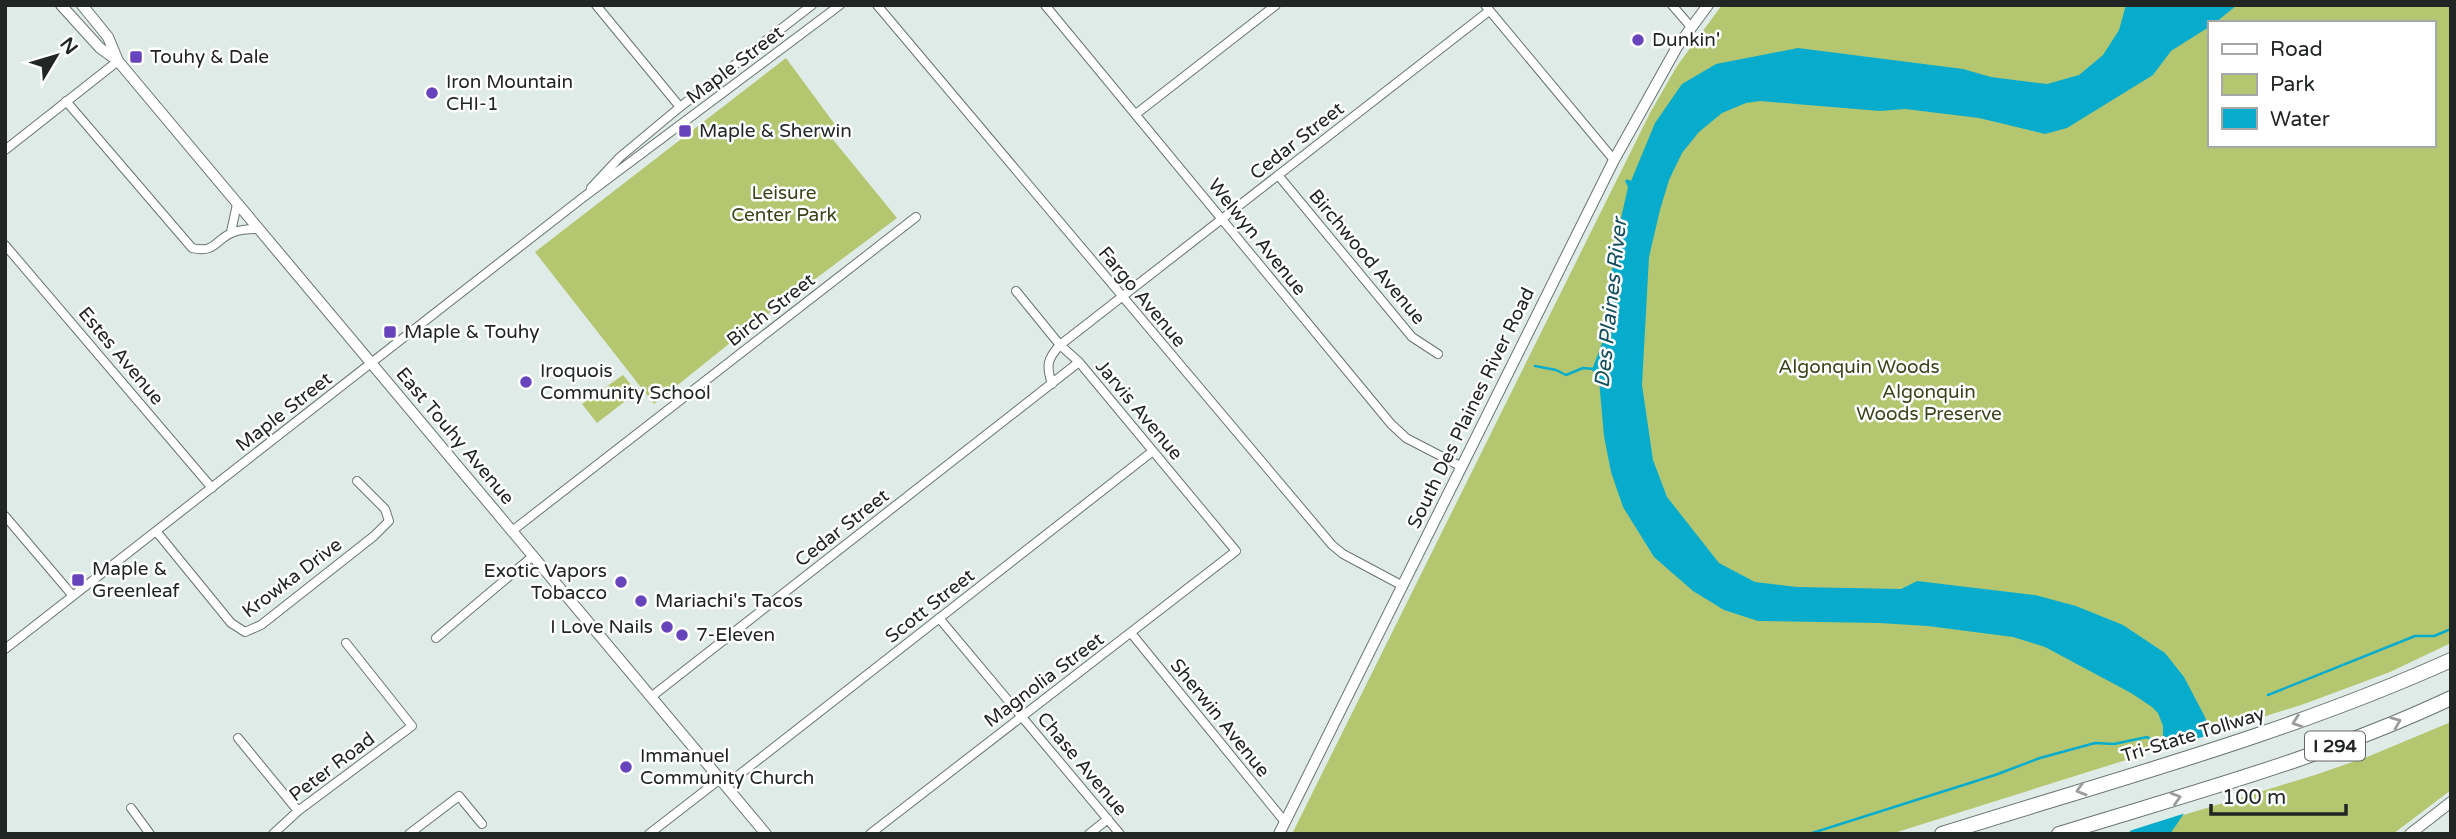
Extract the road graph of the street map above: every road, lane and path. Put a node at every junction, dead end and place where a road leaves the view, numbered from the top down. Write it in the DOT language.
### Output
graph roads {
  1 [pos="61,5"];
  2 [pos="82,5"];
  3 [pos="596,5"];
  4 [pos="812,5"];
  5 [pos="840,5"];
  6 [pos="877,5"];
  7 [pos="1276,5"];
  8 [pos="1672,5"];
  9 [pos="1708,5"];
  10 [pos="1050,7"];
  11 [pos="1487,8"];
  12 [pos="1691,27"];
  13 [pos="117,61"];
  14 [pos="66,101"];
  15 [pos="680,107"];
  16 [pos="1136,114"];
  17 [pos="5,150"];
  18 [pos="1614,160"];
  19 [pos="1278,175"];
  20 [pos="582,200"];
  21 [pos="237,204"];
  22 [pos="916,217"];
  23 [pos="1222,220"];
  24 [pos="258,229"];
  25 [pos="231,232"];
  26 [pos="5,245"];
  27 [pos="1016,291"];
  28 [pos="1121,297"];
  29 [pos="1060,345"];
  30 [pos="1438,354"];
  31 [pos="1079,362"];
  32 [pos="372,363"];
  33 [pos="1052,384"];
  34 [pos="1153,451"];
  35 [pos="1462,467"];
  36 [pos="357,481"];
  37 [pos="212,488"];
  38 [pos="5,516"];
  39 [pos="156,531"];
  40 [pos="512,531"];
  41 [pos="1236,551"];
  42 [pos="533,556"];
  43 [pos="1403,586"];
  44 [pos="73,596"];
  45 [pos="939,618"];
  46 [pos="1131,634"];
  47 [pos="436,638"];
  48 [pos="346,643"];
  49 [pos="5,649"];
  50 [pos="2451,660"];
  51 [pos="651,697"];
  52 [pos="2451,698"];
  53 [pos="1021,716"];
  54 [pos="238,737"];
  55 [pos="723,782"];
  56 [pos="2451,802"];
  57 [pos="131,808"];
  58 [pos="298,811"];
  59 [pos="1108,819"];
  60 [pos="1285,822"];
  61 [pos="482,824"];
  62 [pos="150,834"];
  63 [pos="273,834"];
  64 [pos="409,834"];
  65 [pos="649,834"];
  66 [pos="766,834"];
  67 [pos="870,834"];
  68 [pos="1089,834"];
  69 [pos="1120,834"];
  70 [pos="1279,834"];
  71 [pos="1942,834"];
  72 [pos="2059,834"];
  73 [pos="2410,834"];
  1 -- 13 [label="main road, East Touhy Avenue"];
  2 -- 13 [label="main road, East Touhy Avenue"];
  3 -- 15 [label="street"];
  4 -- 15 [label="street, Maple Street"];
  5 -- 20 [label="street, Maple Street"];
  6 -- 28 [label="street, Fargo Avenue"];
  7 -- 16 [label="street"];
  8 -- 12 [label="street"];
  9 -- 12 [label="main road, South Des Plaines River Road"];
  10 -- 16 [label="street, Welwyn Avenue"];
  11 -- 18 [label="street"];
  11 -- 19 [label="street, Cedar Street"];
  12 -- 18 [label="main road, South Des Plaines River Road"];
  13 -- 14 [label="street"];
  13 -- 21 [label="main road, East Touhy Avenue"];
  14 -- 17 [label="street"];
  14 -- 25 [label="street"];
  15 -- 20 [label="street, Maple Street"];
  16 -- 23 [label="street, Welwyn Avenue"];
  18 -- 35 [label="main road, South Des Plaines River Road"];
  19 -- 23 [label="street, Cedar Street"];
  19 -- 30 [label="street, Birchwood Avenue"];
  20 -- 32 [label="street, Maple Street"];
  21 -- 24 [label="main road, East Touhy Avenue"];
  21 -- 25 [label="street"];
  22 -- 40 [label="street, Birch Street"];
  23 -- 28 [label="street, Cedar Street"];
  23 -- 35 [label="street, Welwyn Avenue"];
  24 -- 25 [label="street"];
  24 -- 32 [label="main road, East Touhy Avenue"];
  26 -- 37 [label="street, Estes Avenue"];
  27 -- 29 [label="street, Jarvis Avenue"];
  28 -- 29 [label="street, Cedar Street"];
  28 -- 43 [label="street, Fargo Avenue"];
  29 -- 31 [label="street, Jarvis Avenue"];
  29 -- 33 [label="street, Cedar Street"];
  31 -- 33 [label="street, Cedar Street"];
  31 -- 34 [label="street, Jarvis Avenue"];
  32 -- 37 [label="street, Maple Street"];
  32 -- 40 [label="main road, East Touhy Avenue"];
  33 -- 51 [label="street, Cedar Street"];
  34 -- 41 [label="street, Jarvis Avenue"];
  34 -- 45 [label="street, Scott Street"];
  35 -- 43 [label="main road, South Des Plaines River Road"];
  36 -- 39 [label="street, Krowka Drive"];
  37 -- 39 [label="street, Maple Street"];
  38 -- 44 [label="street"];
  39 -- 44 [label="street, Maple Street"];
  40 -- 42 [label="main road, East Touhy Avenue"];
  41 -- 46 [label="street, Magnolia Street"];
  42 -- 47 [label="street"];
  42 -- 51 [label="main road, East Touhy Avenue"];
  43 -- 60 [label="main road, South Des Plaines River Road"];
  44 -- 49 [label="street, Maple Street"];
  45 -- 53 [label="street, Chase Avenue"];
  45 -- 55 [label="street, Scott Street"];
  46 -- 53 [label="street, Magnolia Street"];
  46 -- 60 [label="street, Sherwin Avenue"];
  48 -- 58 [label="street, Peter Road"];
  50 -- 71 [label="highway, Tri-State Tollway / I 294, one-way"];
  51 -- 55 [label="main road, East Touhy Avenue"];
  72 -- 52 [label="highway, I 294, one-way"];
  53 -- 59 [label="street, Chase Avenue"];
  53 -- 67 [label="street, Magnolia Street"];
  54 -- 58 [label="street"];
  55 -- 65 [label="street, Scott Street"];
  55 -- 66 [label="main road, East Touhy Avenue"];
  56 -- 73 [label="main road"];
  57 -- 62 [label="street"];
  58 -- 63 [label="street, Peter Road"];
  59 -- 68 [label="street"];
  59 -- 69 [label="street, Chase Avenue"];
  60 -- 70 [label="main road, South Des Plaines River Road"];
  61 -- 64 [label="street"];
}
